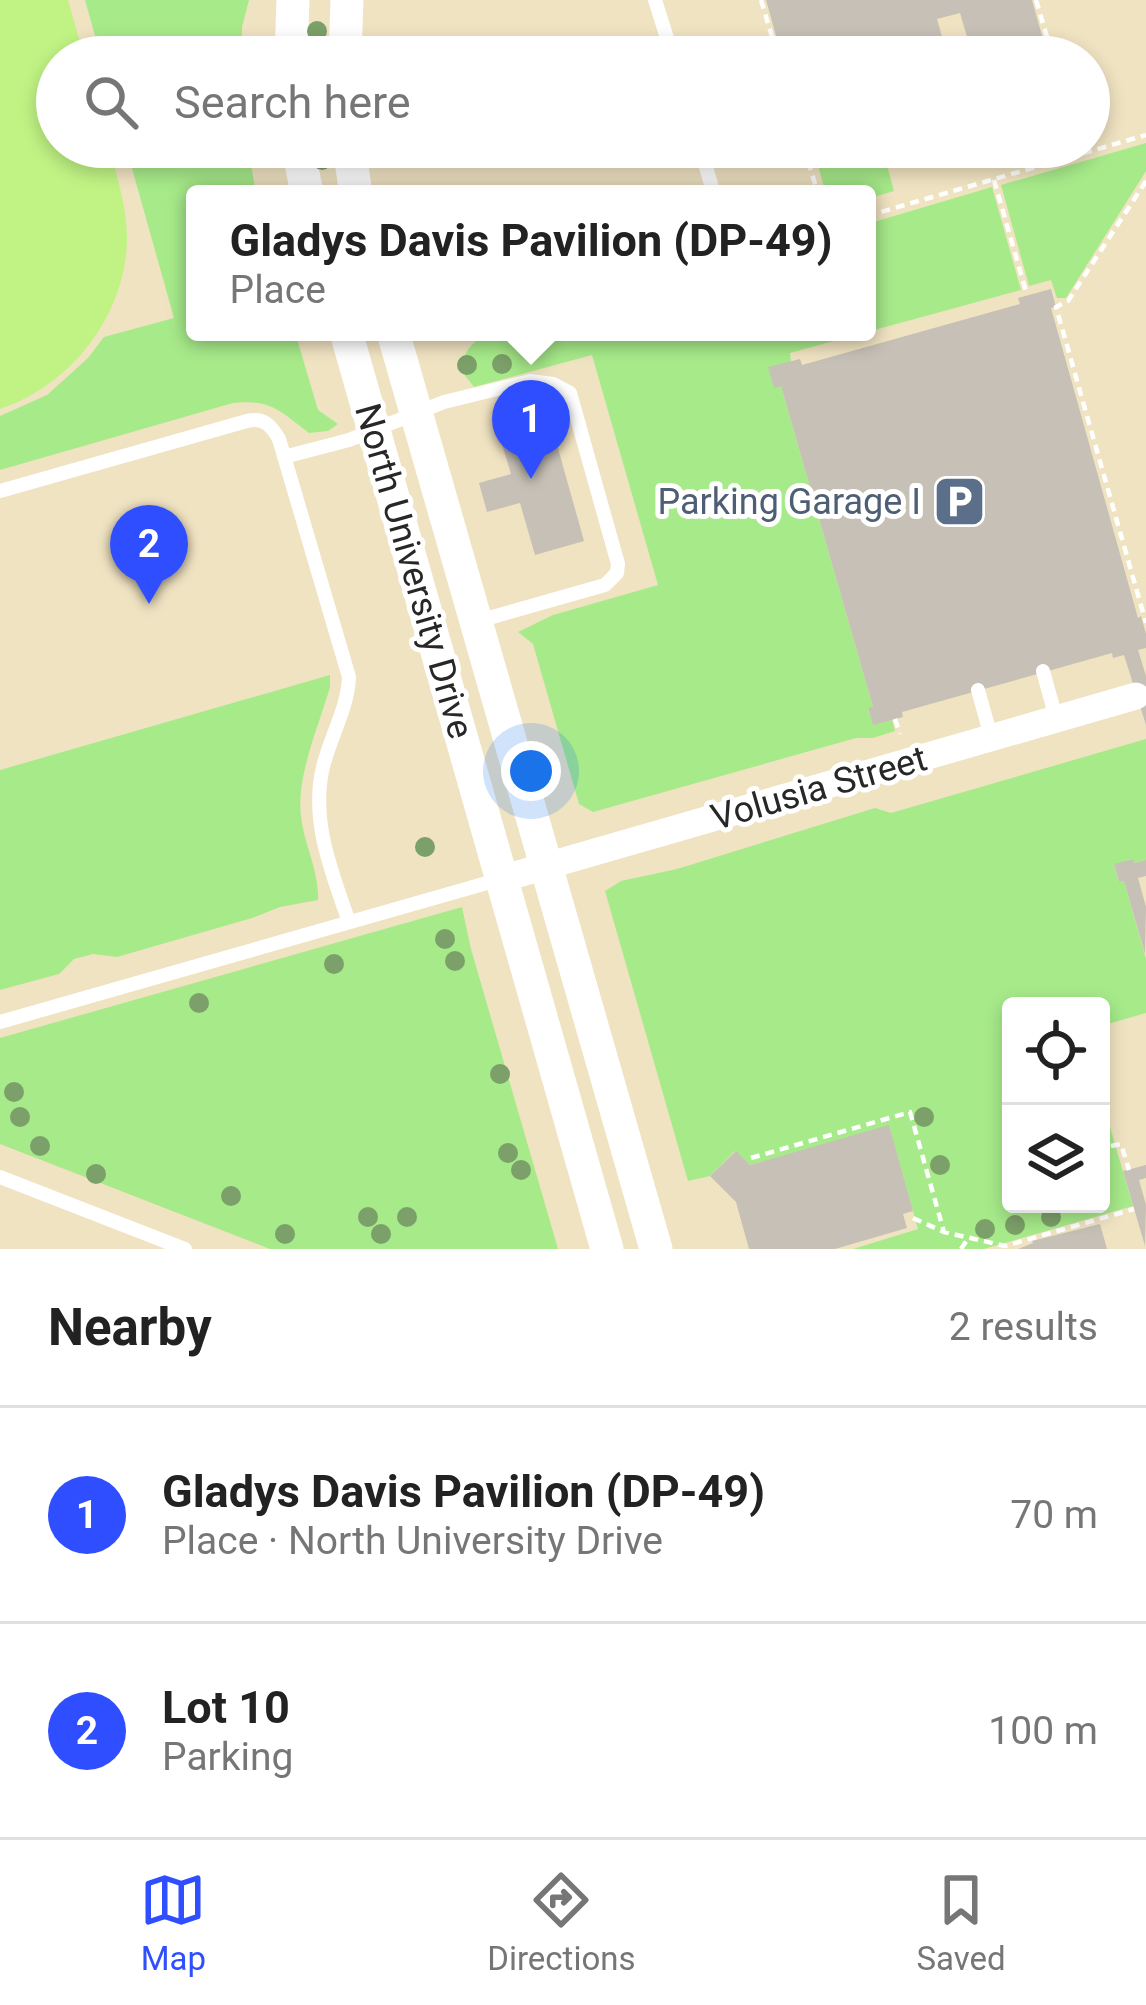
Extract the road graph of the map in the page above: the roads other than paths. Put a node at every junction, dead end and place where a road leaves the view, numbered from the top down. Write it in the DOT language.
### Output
graph roads {
  1 [pos="293,0"];
  2 [pos="347,0"];
  3 [pos="656,0"];
  4 [pos="292,36"];
  5 [pos="346,36"];
  6 [pos="667,36"];
  7 [pos="349,341"];
  8 [pos="396,341"];
  9 [pos="416,413"];
  10 [pos="375,430"];
  11 [pos="284,458"];
  12 [pos="0,491"];
  13 [pos="477,622"];
  14 [pos="1043,671"];
  15 [pos="978,690"];
  16 [pos="1136,696"];
  17 [pos="1056,718"];
  18 [pos="991,737"];
  19 [pos="547,867"];
  20 [pos="501,879"];
  21 [pos="349,922"];
  22 [pos="0,1022"];
  23 [pos="0,1177"];
  24 [pos="184,1249"];
  25 [pos="608,1249"];
  26 [pos="656,1249"];
  1 -- 4 [label="street"];
  2 -- 5 [label="street"];
  3 -- 6 [label="lane"];
  7 -- 10 [label="street, North University Drive"];
  8 -- 9 [label="street, North University Drive"];
  9 -- 10 [label="lane"];
  9 -- 13 [label="street, North University Drive"];
  9 -- 13 [label="lane"];
  10 -- 11 [label="lane"];
  10 -- 20 [label="street, North University Drive"];
  11 -- 12 [label="lane"];
  11 -- 21 [label="lane"];
  13 -- 19 [label="street, North University Drive"];
  14 -- 17 [label="lane"];
  15 -- 18 [label="lane"];
  16 -- 17 [label="street, Volusia Street"];
  17 -- 18 [label="street, Volusia Street"];
  18 -- 19 [label="street, Volusia Street"];
  19 -- 20 [label="street, Volusia Street"];
  19 -- 26 [label="street, North University Drive"];
  20 -- 21 [label="lane"];
  20 -- 25 [label="street, North University Drive"];
  21 -- 22 [label="lane"];
  23 -- 24 [label="lane"];
}
